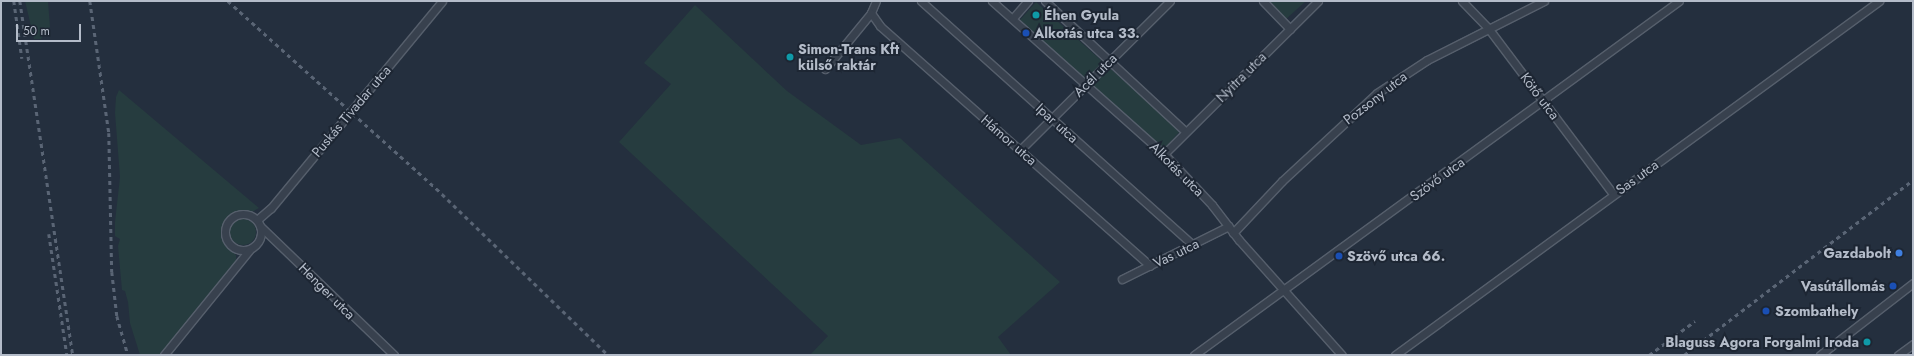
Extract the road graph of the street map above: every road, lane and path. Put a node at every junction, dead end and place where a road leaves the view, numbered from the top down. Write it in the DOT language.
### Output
graph roads {
  1 [pos="442,1"];
  2 [pos="876,1"];
  3 [pos="921,1"];
  4 [pos="992,1"];
  5 [pos="1028,1"];
  6 [pos="1045,1"];
  7 [pos="1170,1"];
  8 [pos="1263,1"];
  9 [pos="1318,1"];
  10 [pos="1462,1"];
  11 [pos="1544,1"];
  12 [pos="1679,1"];
  13 [pos="1879,1"];
  14 [pos="871,13"];
  15 [pos="1013,18"];
  16 [pos="1488,28"];
  17 [pos="1290,29"];
  18 [pos="1109,62"];
  19 [pos="825,69"];
  20 [pos="1086,84"];
  21 [pos="1544,101"];
  22 [pos="1052,118"];
  23 [pos="1186,132"];
  24 [pos="1020,150"];
  25 [pos="1164,154"];
  26 [pos="1613,194"];
  27 [pos="259,223"];
  28 [pos="1231,229"];
  29 [pos="1193,245"];
  30 [pos="250,249"];
  31 [pos="1150,266"];
  32 [pos="1122,279"];
  33 [pos="1913,283"];
  34 [pos="1283,291"];
  35 [pos="1913,344"];
  36 [pos="164,355"];
  37 [pos="394,355"];
  38 [pos="1194,355"];
  39 [pos="1342,355"];
  40 [pos="1395,355"];
  41 [pos="1820,355"];
  42 [pos="1898,355"];
  1 -- 27 [label="street, Puskás Tivadar utca"];
  2 -- 14 [label="street"];
  3 -- 22 [label="street, Ipar utca"];
  4 -- 15 [label="street, Alkotás utca"];
  5 -- 15 [label="street"];
  6 -- 18 [label="street"];
  7 -- 18 [label="street, Acél utca"];
  8 -- 17 [label="street"];
  9 -- 17 [label="street, Nyitra utca"];
  10 -- 16 [label="street, Kötő utca"];
  11 -- 16 [label="street, Pozsony utca"];
  12 -- 21 [label="street, Szövő utca"];
  13 -- 26 [label="street, Sas utca"];
  14 -- 19 [label="street"];
  14 -- 24 [label="street, Hámor utca"];
  15 -- 20 [label="street, Alkotás utca"];
  16 -- 21 [label="street, Kötő utca"];
  16 -- 28 [label="street, Pozsony utca"];
  17 -- 23 [label="street, Nyitra utca"];
  18 -- 20 [label="street, Acél utca"];
  18 -- 23 [label="street"];
  20 -- 22 [label="street, Acél utca"];
  20 -- 25 [label="street, Alkotás utca"];
  21 -- 26 [label="street, Kötő utca"];
  21 -- 34 [label="street, Szövő utca"];
  22 -- 24 [label="street, Acél utca"];
  22 -- 29 [label="street, Ipar utca"];
  23 -- 25 [label="street, Nyitra utca"];
  24 -- 31 [label="street, Hámor utca"];
  25 -- 28 [label="street, Alkotás utca"];
  26 -- 40 [label="street, Sas utca"];
  27 -- 30 [label="street"];
  27 -- 30 [label="street"];
  27 -- 37 [label="street, Henger utca"];
  28 -- 29 [label="street, Vas utca"];
  28 -- 34 [label="street, Alkotás utca"];
  29 -- 31 [label="street, Vas utca"];
  30 -- 36 [label="street"];
  31 -- 32 [label="street, Vas utca"];
  33 -- 41 [label="street"];
  34 -- 38 [label="street, Szövő utca"];
  34 -- 39 [label="street, Alkotás utca"];
  35 -- 42 [label="street"];
}
